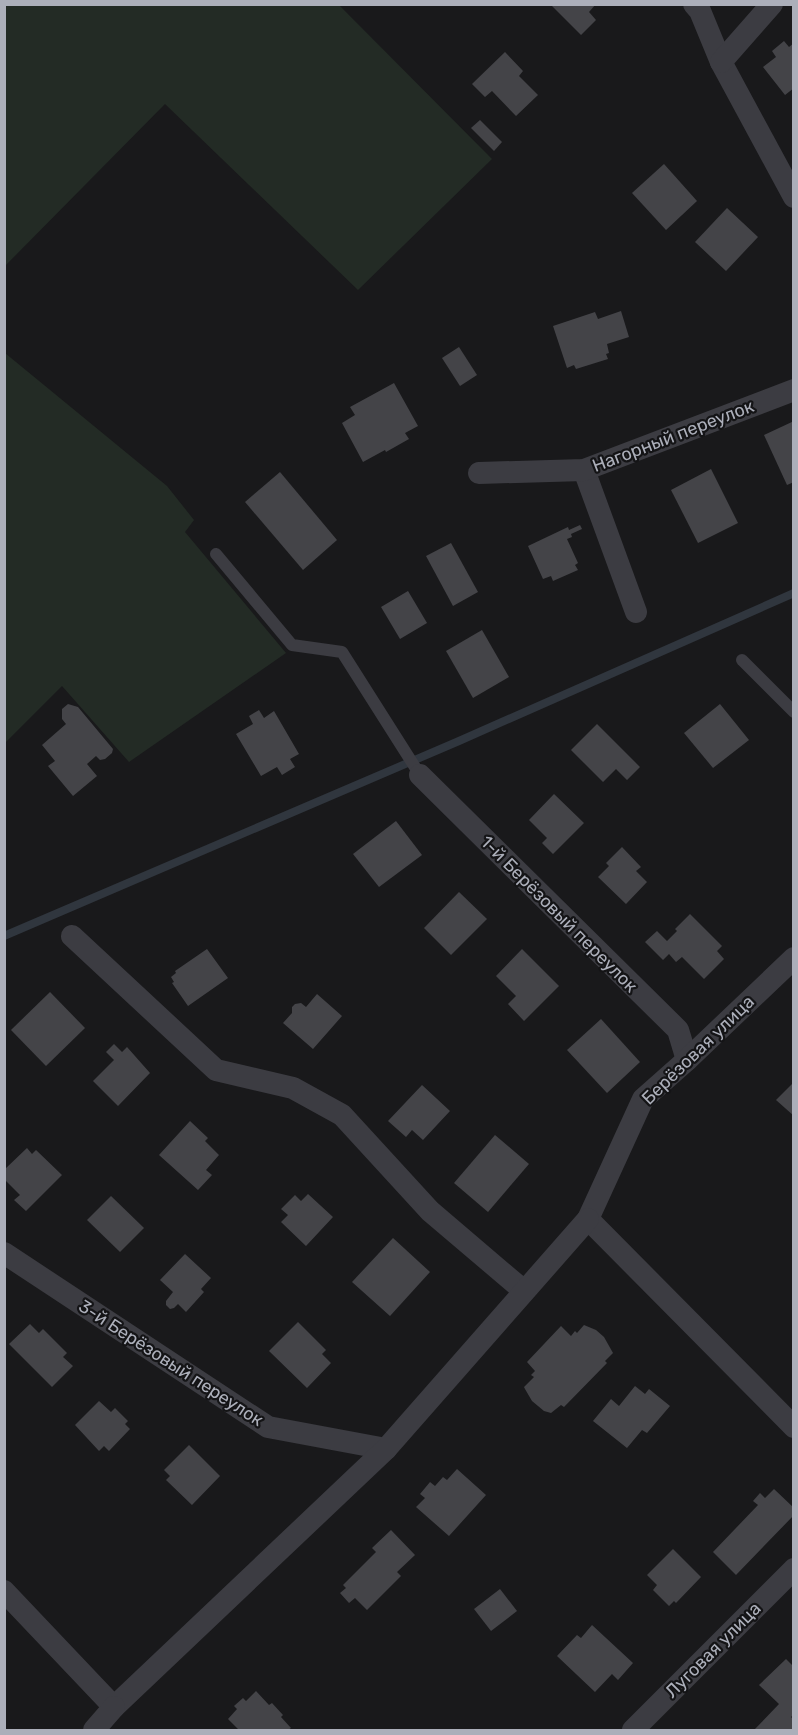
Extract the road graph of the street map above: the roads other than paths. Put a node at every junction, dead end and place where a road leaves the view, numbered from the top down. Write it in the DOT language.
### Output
graph roads {
  1 [pos="694,4"];
  2 [pos="772,4"];
  3 [pos="721,62"];
  4 [pos="794,197"];
  5 [pos="794,390"];
  6 [pos="584,470"];
  7 [pos="479,473"];
  8 [pos="216,554"];
  9 [pos="636,612"];
  10 [pos="742,660"];
  11 [pos="794,712"];
  12 [pos="420,775"];
  13 [pos="72,936"];
  14 [pos="794,958"];
  15 [pos="687,1060"];
  16 [pos="588,1220"];
  17 [pos="4,1253"];
  18 [pos="524,1291"];
  19 [pos="794,1427"];
  20 [pos="386,1449"];
  21 [pos="794,1569"];
  22 [pos="4,1591"];
  23 [pos="114,1707"];
  24 [pos="94,1731"];
  25 [pos="633,1731"];
  1 -- 3 [label="street"];
  2 -- 3 [label="street"];
  3 -- 4 [label="street"];
  5 -- 6 [label="street, Нагорный переулок"];
  6 -- 7 [label="street, Нагорный переулок"];
  6 -- 9 [label="street"];
  8 -- 12 [label="lane"];
  10 -- 11 [label="lane"];
  12 -- 15 [label="street, 1-й Берёзовый переулок"];
  13 -- 18 [label="street"];
  14 -- 15 [label="street, Берёзовая улица"];
  15 -- 16 [label="street, Берёзовая улица"];
  16 -- 18 [label="street, Берёзовая улица"];
  16 -- 19 [label="street"];
  17 -- 20 [label="street, 3-й Берёзовый переулок"];
  18 -- 20 [label="street, Берёзовая улица"];
  20 -- 23 [label="street, Берёзовая улица"];
  21 -- 25 [label="street, Луговая улица"];
  22 -- 23 [label="street"];
  23 -- 24 [label="street, Берёзовая улица"];
}
